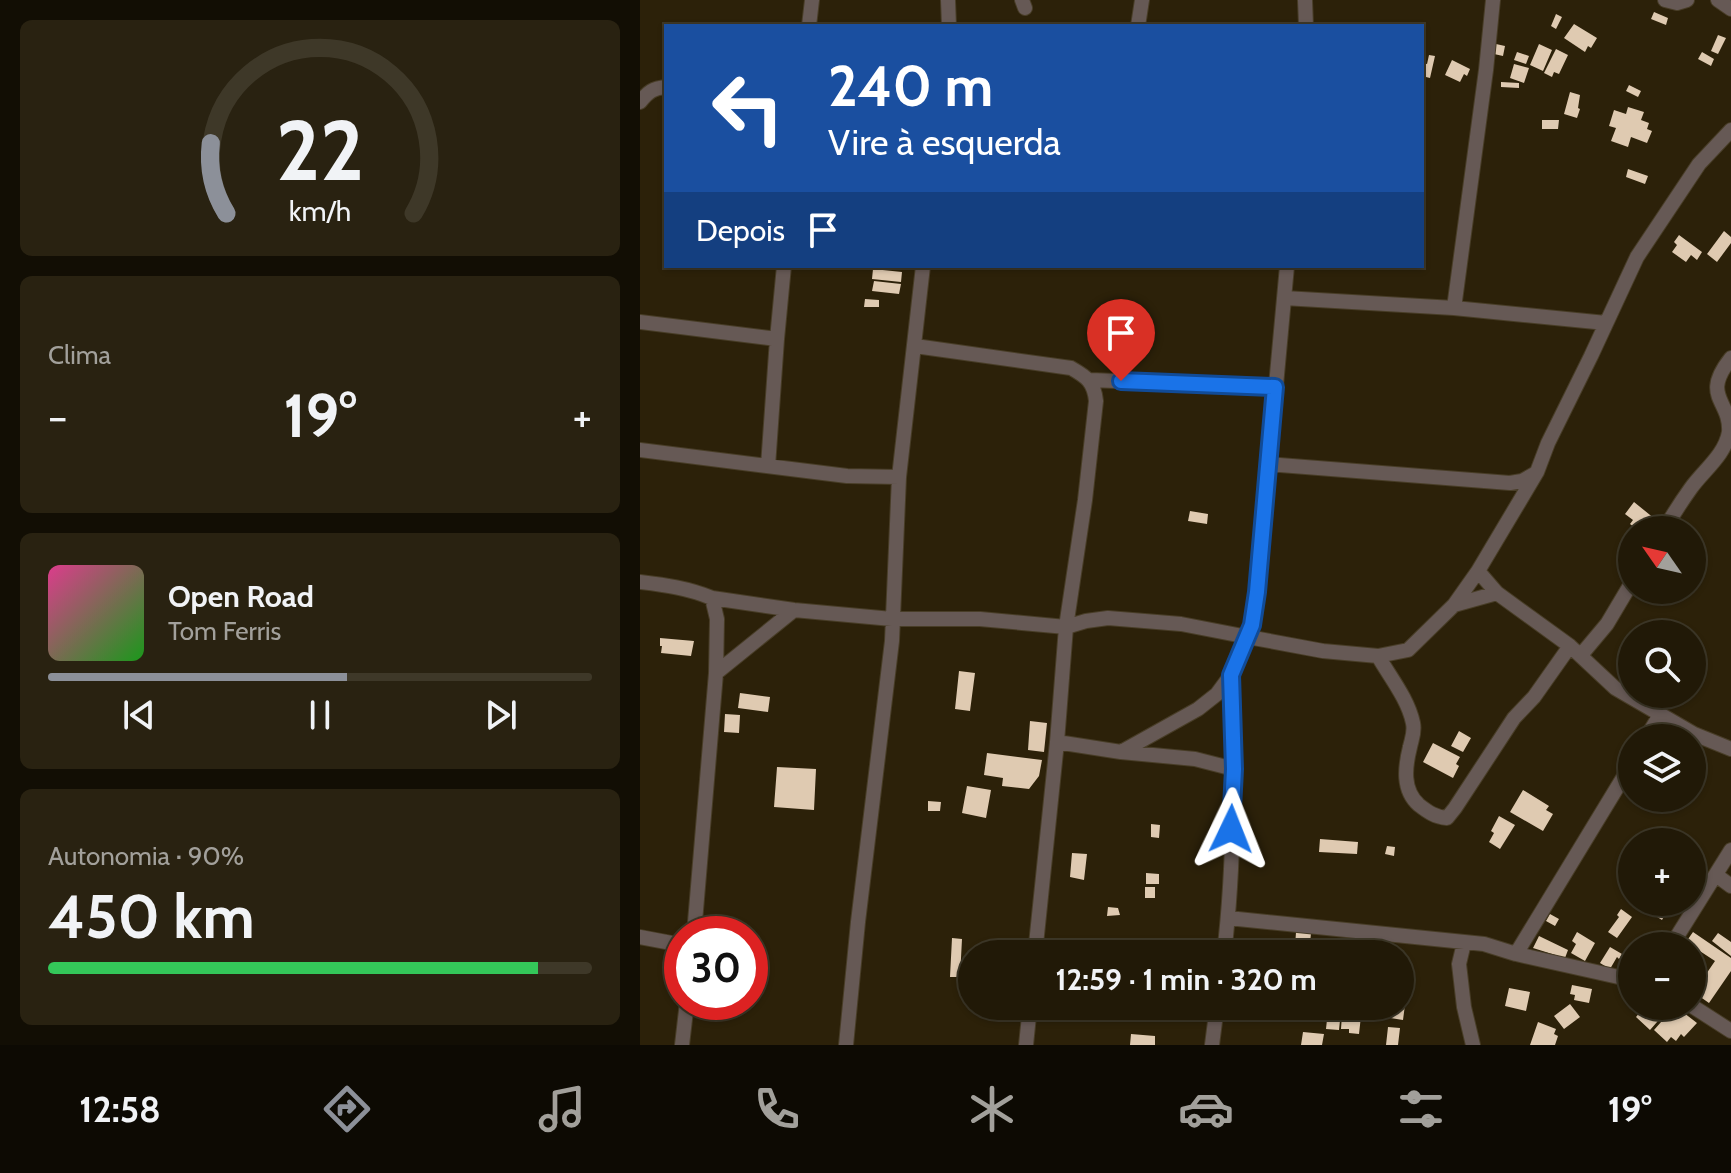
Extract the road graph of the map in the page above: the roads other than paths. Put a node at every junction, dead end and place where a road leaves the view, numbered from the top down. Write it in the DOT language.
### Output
graph roads {
  1 [pos="812,0"];
  2 [pos="948,0"];
  3 [pos="1142,0"];
  4 [pos="1305,0"];
  5 [pos="1493,0"];
  6 [pos="1665,0"];
  7 [pos="1687,0"];
  8 [pos="1718,0"];
  9 [pos="1731,9"];
  10 [pos="809,24"];
  11 [pos="949,24"];
  12 [pos="1138,24"];
  13 [pos="1306,24"];
  14 [pos="664,87"];
  15 [pos="640,102"];
  16 [pos="1731,130"];
  17 [pos="784,268"];
  18 [pos="923,268"];
  19 [pos="1287,268"];
  20 [pos="1284,298"];
  21 [pos="1454,308"];
  22 [pos="640,322"];
  23 [pos="1606,323"];
  24 [pos="777,339"];
  25 [pos="915,346"];
  26 [pos="1731,358"];
  27 [pos="1090,380"];
  28 [pos="1275,387"];
  29 [pos="640,450"];
  30 [pos="1267,464"];
  31 [pos="768,466"];
  32 [pos="1537,472"];
  33 [pos="899,477"];
  34 [pos="1510,483"];
  35 [pos="1520,501"];
  36 [pos="1673,516"];
  37 [pos="1478,571"];
  38 [pos="640,582"];
  39 [pos="1497,593"];
  40 [pos="712,598"];
  41 [pos="1619,604"];
  42 [pos="1454,605"];
  43 [pos="794,610"];
  44 [pos="892,619"];
  45 [pos="1066,627"];
  46 [pos="1248,637"];
  47 [pos="1576,651"];
  48 [pos="1378,656"];
  49 [pos="716,673"];
  50 [pos="1231,675"];
  51 [pos="1660,715"];
  52 [pos="1655,724"];
  53 [pos="1057,742"];
  54 [pos="1731,749"];
  55 [pos="1121,752"];
  56 [pos="1234,769"];
  57 [pos="1618,786"];
  58 [pos="1731,850"];
  59 [pos="1716,875"];
  60 [pos="1731,886"];
  61 [pos="696,916"];
  62 [pos="1228,918"];
  63 [pos="1680,932"];
  64 [pos="640,937"];
  65 [pos="1036,940"];
  66 [pos="1226,940"];
  67 [pos="664,942"];
  68 [pos="1464,943"];
  69 [pos="1516,954"];
  70 [pos="1618,977"];
  71 [pos="1706,1015"];
  72 [pos="685,1020"];
  73 [pos="1029,1020"];
  74 [pos="1215,1020"];
  75 [pos="1731,1031"];
  76 [pos="682,1045"];
  77 [pos="846,1045"];
  78 [pos="1026,1045"];
  79 [pos="1212,1045"];
  80 [pos="1473,1045"];
  1 -- 10 [label="street"];
  2 -- 11 [label="street"];
  3 -- 12 [label="street"];
  4 -- 13 [label="street"];
  5 -- 21 [label="street"];
  6 -- 7 [label="street"];
  8 -- 9 [label="street"];
  14 -- 15 [label="street"];
  16 -- 23 [label="street"];
  17 -- 24 [label="street"];
  18 -- 25 [label="street"];
  19 -- 20 [label="street"];
  20 -- 21 [label="street"];
  20 -- 28 [label="street"];
  21 -- 23 [label="street"];
  22 -- 24 [label="street"];
  23 -- 32 [label="street"];
  24 -- 31 [label="street"];
  25 -- 27 [label="street"];
  25 -- 33 [label="street"];
  26 -- 36 [label="street"];
  27 -- 28 [label="street"];
  27 -- 45 [label="street"];
  28 -- 30 [label="street"];
  29 -- 31 [label="street"];
  30 -- 34 [label="street"];
  30 -- 46 [label="street"];
  31 -- 33 [label="street"];
  32 -- 34 [label="street"];
  32 -- 35 [label="street"];
  33 -- 44 [label="street"];
  34 -- 35 [label="street"];
  35 -- 37 [label="street"];
  37 -- 39 [label="street"];
  37 -- 42 [label="street"];
  38 -- 40 [label="street"];
  39 -- 42 [label="street"];
  39 -- 47 [label="street"];
  40 -- 43 [label="street"];
  40 -- 49 [label="street"];
  41 -- 47 [label="street"];
  42 -- 48 [label="street"];
  43 -- 44 [label="street"];
  43 -- 49 [label="street"];
  44 -- 45 [label="street"];
  44 -- 77 [label="street"];
  45 -- 46 [label="street"];
  45 -- 53 [label="street"];
  46 -- 48 [label="street"];
  46 -- 50 [label="street"];
  47 -- 48 [label="street"];
  47 -- 51 [label="street"];
  49 -- 61 [label="street"];
  50 -- 55 [label="street"];
  50 -- 56 [label="street"];
  51 -- 52 [label="street"];
  51 -- 54 [label="street"];
  53 -- 55 [label="street"];
  53 -- 65 [label="street"];
  55 -- 56 [label="street"];
  56 -- 62 [label="street"];
  57 -- 69 [label="street"];
  58 -- 59 [label="street"];
  59 -- 60 [label="street"];
  59 -- 63 [label="street"];
  62 -- 66 [label="street"];
  62 -- 68 [label="street"];
  64 -- 67 [label="street"];
  68 -- 69 [label="street"];
  68 -- 80 [label="street"];
  69 -- 70 [label="street"];
  71 -- 75 [label="street"];
  72 -- 76 [label="street"];
  73 -- 78 [label="street"];
  74 -- 79 [label="street"];
}
